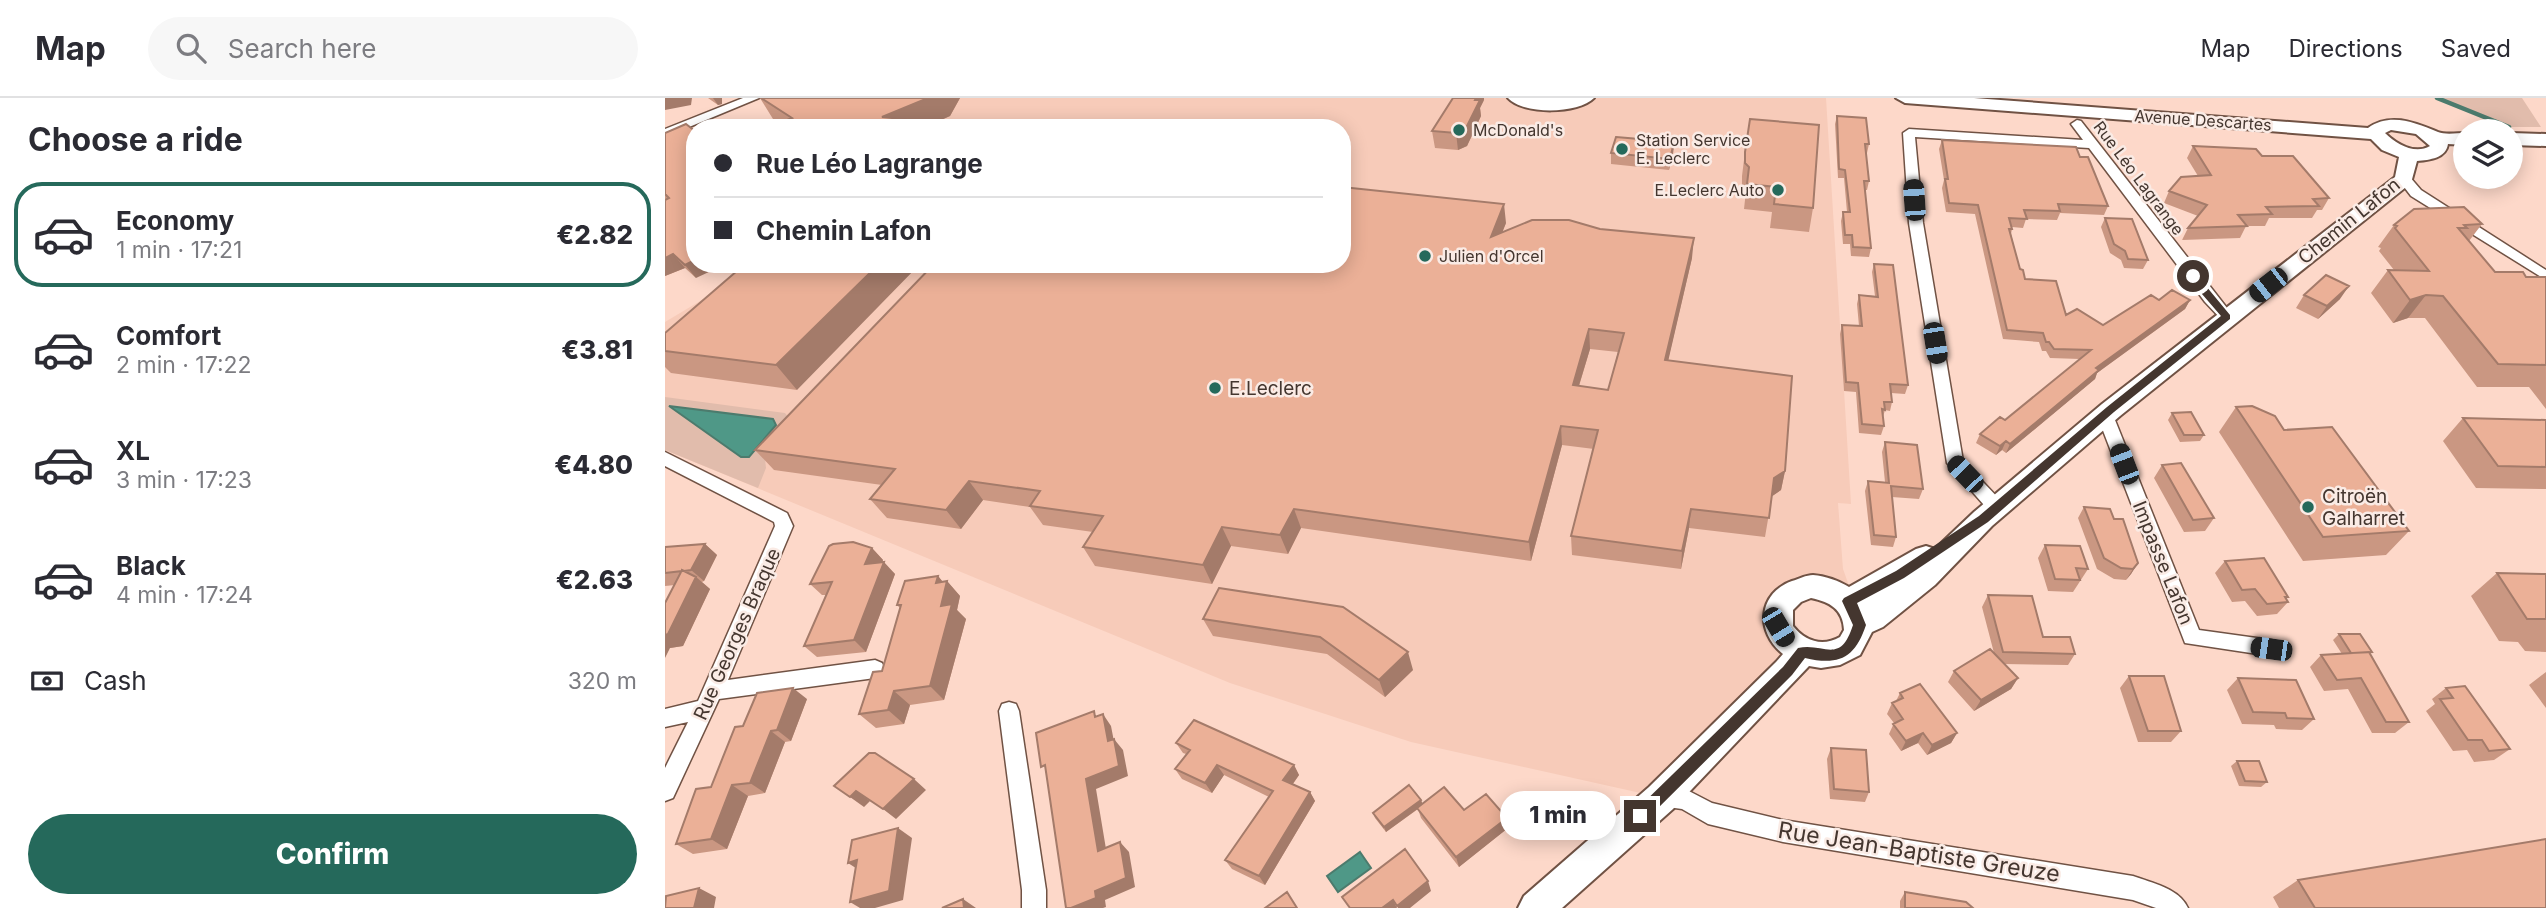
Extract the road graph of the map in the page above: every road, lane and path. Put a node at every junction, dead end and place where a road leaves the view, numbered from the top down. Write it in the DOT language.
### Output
graph roads {
  1 [pos="753,98"];
  2 [pos="1517,98"];
  3 [pos="1585,98"];
  4 [pos="1905,98"];
  5 [pos="700,119"];
  6 [pos="2077,124"];
  7 [pos="686,125"];
  8 [pos="665,133"];
  9 [pos="2376,134"];
  10 [pos="2434,138"];
  11 [pos="2453,139"];
  12 [pos="2523,139"];
  13 [pos="2541,140"];
  14 [pos="2091,144"];
  15 [pos="2408,153"];
  16 [pos="2404,179"];
  17 [pos="2546,276"];
  18 [pos="2227,317"];
  19 [pos="2105,415"];
  20 [pos="665,458"];
  21 [pos="1990,513"];
  22 [pos="1854,613"];
  23 [pos="2271,649"];
  24 [pos="1802,652"];
  25 [pos="875,669"];
  26 [pos="708,700"];
  27 [pos="1009,711"];
  28 [pos="665,718"];
  29 [pos="665,791"];
  30 [pos="1661,798"];
  31 [pos="1034,908"];
  32 [pos="1536,908"];
  33 [pos="2176,908"];
  1 -- 5 [label="street"];
  2 -- 3 [label="street"];
  4 -- 9 [label="street, Avenue Descartes"];
  6 -- 14 [label="street, Rue Léo Lagrange"];
  7 -- 8 [label="street"];
  9 -- 10 [label="street, Avenue Descartes"];
  9 -- 15 [label="street, Avenue Descartes"];
  10 -- 11 [label="main road, Avenue Descartes"];
  10 -- 15 [label="street"];
  12 -- 13 [label="main road"];
  14 -- 18 [label="street, Rue Léo Lagrange"];
  14 -- 21 [label="street"];
  15 -- 16 [label="street, Chemin Lafon"];
  16 -- 17 [label="street"];
  16 -- 18 [label="street, Chemin Lafon"];
  18 -- 19 [label="street, Chemin Lafon"];
  19 -- 21 [label="street, Chemin Lafon"];
  19 -- 23 [label="street, Impasse Lafon"];
  20 -- 26 [label="street, Rue Georges Braque"];
  21 -- 22 [label="street, Chemin Lafon"];
  22 -- 24 [label="street"];
  22 -- 24 [label="street"];
  24 -- 30 [label="street"];
  25 -- 26 [label="street"];
  26 -- 28 [label="street"];
  26 -- 29 [label="street, Rue Georges Braque"];
  27 -- 31 [label="street"];
  30 -- 32 [label="street"];
  30 -- 33 [label="street, Rue Jean-Baptiste Greuze"];
}
